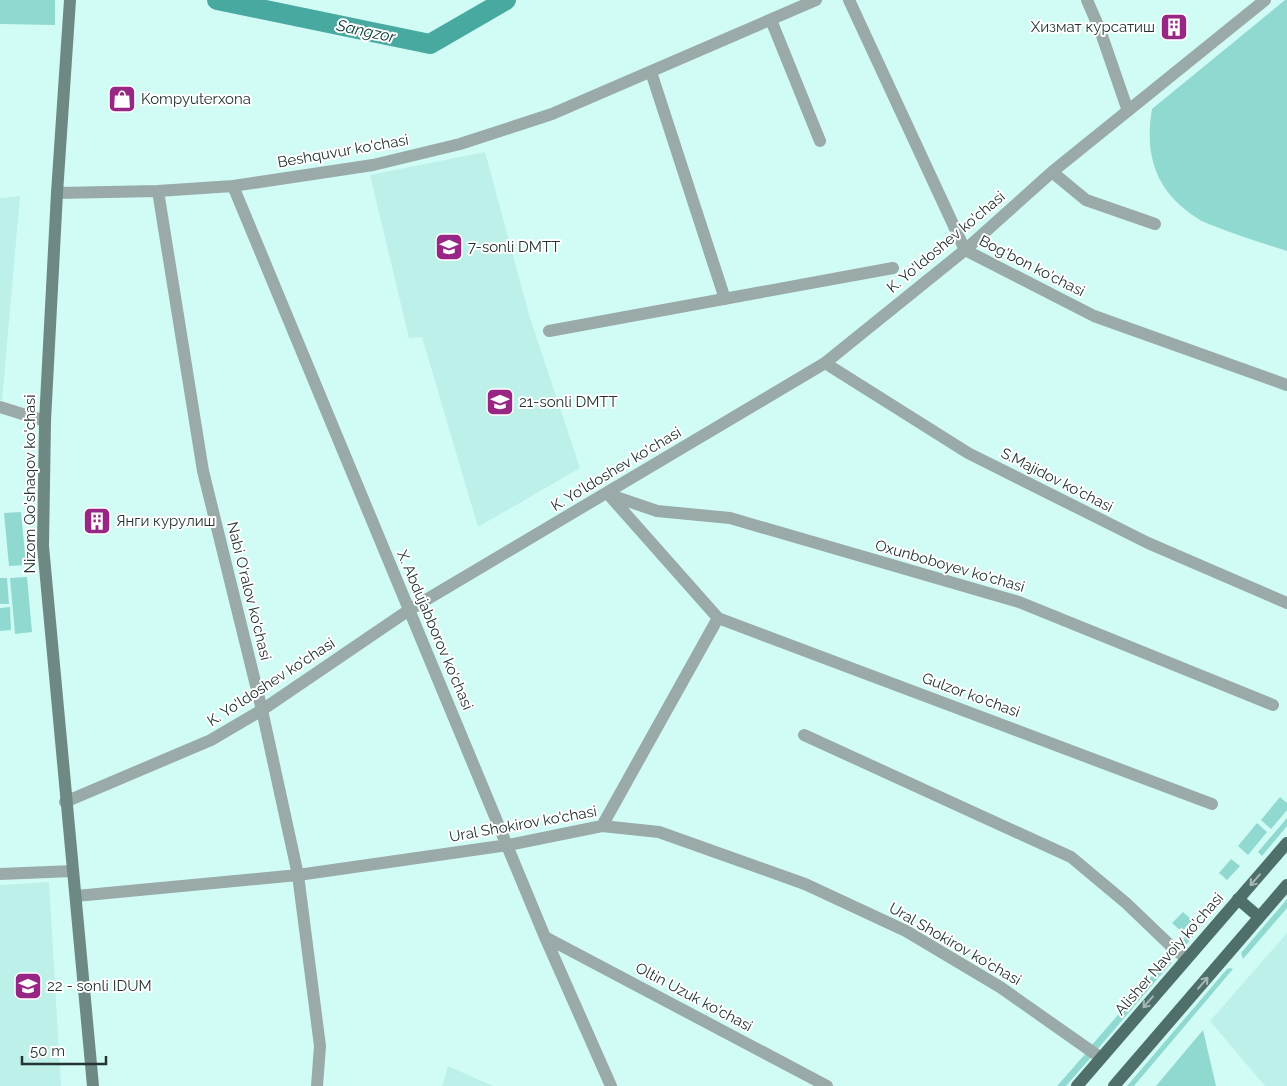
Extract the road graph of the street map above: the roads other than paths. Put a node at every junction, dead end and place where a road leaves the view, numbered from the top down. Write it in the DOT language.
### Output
graph roads {
  1 [pos="70,0"];
  2 [pos="816,0"];
  3 [pos="849,0"];
  4 [pos="1086,0"];
  5 [pos="1264,0"];
  6 [pos="771,20"];
  7 [pos="651,72"];
  8 [pos="1128,110"];
  9 [pos="820,142"];
  10 [pos="1052,172"];
  11 [pos="233,186"];
  12 [pos="158,192"];
  13 [pos="57,193"];
  14 [pos="1155,224"];
  15 [pos="965,250"];
  16 [pos="893,268"];
  17 [pos="725,300"];
  18 [pos="549,331"];
  19 [pos="824,364"];
  20 [pos="1287,385"];
  21 [pos="0,407"];
  22 [pos="45,421"];
  23 [pos="607,494"];
  24 [pos="1287,603"];
  25 [pos="409,610"];
  26 [pos="718,618"];
  27 [pos="1273,705"];
  28 [pos="262,710"];
  29 [pos="804,735"];
  30 [pos="66,802"];
  31 [pos="1212,804"];
  32 [pos="602,826"];
  33 [pos="1287,843"];
  34 [pos="508,845"];
  35 [pos="73,871"];
  36 [pos="0,874"];
  37 [pos="298,875"];
  38 [pos="1287,885"];
  39 [pos="76,896"];
  40 [pos="1238,899"];
  41 [pos="1259,917"];
  42 [pos="546,936"];
  43 [pos="1186,958"];
  44 [pos="1100,1058"];
  45 [pos="93,1086"];
  46 [pos="317,1086"];
  47 [pos="611,1086"];
  48 [pos="827,1086"];
  49 [pos="1077,1086"];
  50 [pos="1114,1086"];
  1 -- 13 [label="main road, Nizom Qo'shaqov ko'chasi"];
  2 -- 6 [label="street, Beshquvur ko'chasi"];
  3 -- 15 [label="street, Bog'bon ko'chasi"];
  4 -- 8 [label="street"];
  5 -- 8 [label="street, K. Yo'ldoshev ko'chasi"];
  6 -- 7 [label="street, Beshquvur ko'chasi"];
  6 -- 9 [label="street"];
  7 -- 11 [label="street, Beshquvur ko'chasi"];
  7 -- 17 [label="street"];
  8 -- 10 [label="street, K. Yo'ldoshev ko'chasi"];
  10 -- 14 [label="street"];
  10 -- 15 [label="street, K. Yo'ldoshev ko'chasi"];
  11 -- 12 [label="street, Beshquvur ko'chasi"];
  11 -- 25 [label="street, X. Abdujabborov ko'chasi"];
  12 -- 13 [label="street, Beshquvur ko'chasi"];
  12 -- 28 [label="street, Nabi O'ralov ko'chasi"];
  13 -- 22 [label="main road, Nizom Qo'shaqov ko'chasi"];
  15 -- 19 [label="street, K. Yo'ldoshev ko'chasi"];
  15 -- 20 [label="street, Bog'bon ko'chasi"];
  16 -- 17 [label="street"];
  17 -- 18 [label="street"];
  19 -- 23 [label="street, K. Yo'ldoshev ko'chasi"];
  19 -- 24 [label="street, S.Majidov ko'chasi"];
  21 -- 22 [label="street"];
  22 -- 30 [label="main road, Nizom Qo'shaqov ko'chasi"];
  23 -- 25 [label="street, K. Yo'ldoshev ko'chasi"];
  23 -- 26 [label="street, Gulzor ko'chasi"];
  23 -- 27 [label="street, Oxunboboyev ko'chasi"];
  25 -- 28 [label="street, K. Yo'ldoshev ko'chasi"];
  25 -- 34 [label="street, X. Abdujabborov ko'chasi"];
  26 -- 31 [label="street, Gulzor ko'chasi"];
  26 -- 32 [label="street"];
  28 -- 30 [label="street, K. Yo'ldoshev ko'chasi"];
  28 -- 37 [label="street, Nabi O'ralov ko'chasi"];
  29 -- 43 [label="street"];
  30 -- 35 [label="main road, Nizom Qo'shaqov ko'chasi"];
  32 -- 34 [label="street, Ural Shokirov ko'chasi"];
  32 -- 44 [label="street, Ural Shokirov ko'chasi"];
  33 -- 40 [label="main road, Alisher Navoiy ko'chasi, one-way"];
  34 -- 37 [label="street, Ural Shokirov ko'chasi"];
  34 -- 42 [label="street, X. Abdujabborov ko'chasi"];
  35 -- 36 [label="street"];
  35 -- 39 [label="main road, Nizom Qo'shaqov ko'chasi"];
  37 -- 39 [label="street, Ural Shokirov ko'chasi"];
  37 -- 46 [label="street, Nabi O'ralov ko'chasi"];
  38 -- 41 [label="main road"];
  39 -- 45 [label="main road, Nizom Qo'shaqov ko'chasi"];
  40 -- 41 [label="main road"];
  40 -- 43 [label="main road, Alisher Navoiy ko'chasi"];
  50 -- 41 [label="main road, one-way"];
  42 -- 47 [label="street, X. Abdujabborov ko'chasi"];
  42 -- 48 [label="street, Oltin Uzuk ko'chasi"];
  43 -- 44 [label="main road, Alisher Navoiy ko'chasi, one-way"];
  44 -- 49 [label="main road, Alisher Navoiy ko'chasi"];
}
